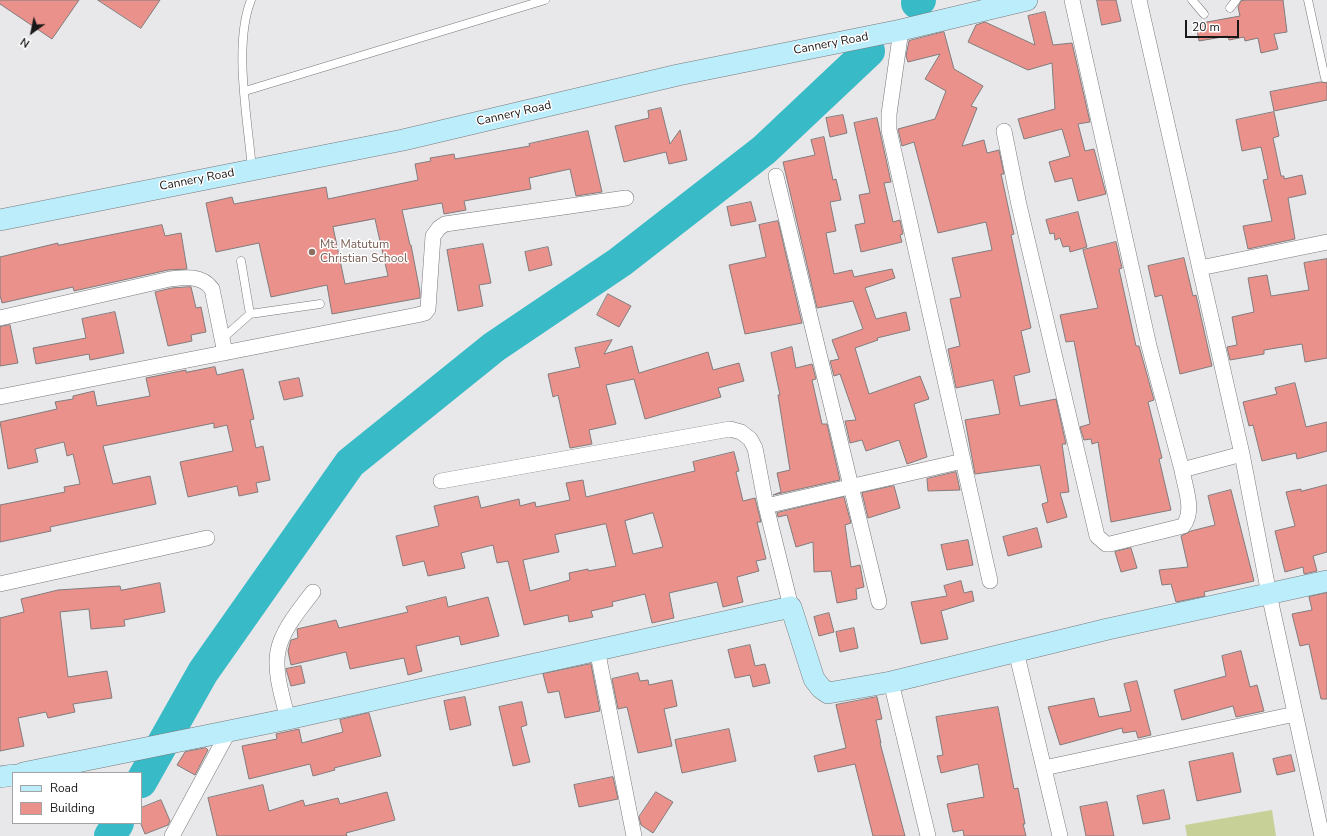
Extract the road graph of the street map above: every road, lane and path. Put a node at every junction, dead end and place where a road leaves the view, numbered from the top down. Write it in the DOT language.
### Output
graph roads {
  1 [pos="251,0"];
  2 [pos="545,0"];
  3 [pos="1027,0"];
  4 [pos="1072,0"];
  5 [pos="1139,0"];
  6 [pos="1192,0"];
  7 [pos="1236,0"];
  8 [pos="1308,0"];
  9 [pos="1230,8"];
  10 [pos="1204,14"];
  11 [pos="901,30"];
  12 [pos="1325,78"];
  13 [pos="245,91"];
  14 [pos="1004,131"];
  15 [pos="252,169"];
  16 [pos="776,176"];
  17 [pos="626,198"];
  18 [pos="0,220"];
  19 [pos="1327,242"];
  20 [pos="241,261"];
  21 [pos="1200,268"];
  22 [pos="320,304"];
  23 [pos="250,314"];
  24 [pos="0,318"];
  25 [pos="223,346"];
  26 [pos="0,397"];
  27 [pos="1242,454"];
  28 [pos="963,462"];
  29 [pos="1182,470"];
  30 [pos="441,482"];
  31 [pos="849,486"];
  32 [pos="766,506"];
  33 [pos="207,538"];
  34 [pos="990,581"];
  35 [pos="1327,581"];
  36 [pos="0,584"];
  37 [pos="313,592"];
  38 [pos="1269,594"];
  39 [pos="879,602"];
  40 [pos="791,607"];
  41 [pos="596,649"];
  42 [pos="1016,651"];
  43 [pos="891,682"];
  44 [pos="1295,714"];
  45 [pos="288,718"];
  46 [pos="230,729"];
  47 [pos="1044,768"];
  48 [pos="28,772"];
  49 [pos="12,775"];
  50 [pos="0,778"];
  51 [pos="172,836"];
  52 [pos="634,836"];
  53 [pos="928,836"];
  54 [pos="1060,836"];
  55 [pos="1322,836"];
  1 -- 13 [label="lane"];
  2 -- 13 [label="lane"];
  3 -- 11 [label="street, Cannery Road"];
  4 -- 29 [label="street"];
  5 -- 21 [label="street"];
  6 -- 10 [label="lane"];
  7 -- 9 [label="lane"];
  8 -- 12 [label="lane"];
  11 -- 15 [label="street, Cannery Road"];
  11 -- 28 [label="street"];
  13 -- 15 [label="lane"];
  14 -- 29 [label="street"];
  15 -- 18 [label="street, Cannery Road"];
  16 -- 31 [label="street"];
  17 -- 25 [label="street"];
  19 -- 21 [label="street"];
  20 -- 23 [label="lane"];
  21 -- 27 [label="street"];
  22 -- 23 [label="lane"];
  23 -- 25 [label="lane"];
  24 -- 25 [label="street"];
  25 -- 26 [label="street"];
  27 -- 29 [label="street"];
  27 -- 38 [label="street"];
  28 -- 31 [label="street"];
  28 -- 34 [label="street"];
  30 -- 32 [label="street"];
  31 -- 32 [label="street"];
  31 -- 39 [label="street"];
  32 -- 40 [label="street"];
  33 -- 36 [label="street"];
  35 -- 38 [label="street"];
  37 -- 45 [label="street"];
  38 -- 42 [label="street"];
  38 -- 44 [label="street"];
  40 -- 41 [label="street"];
  40 -- 43 [label="street"];
  41 -- 45 [label="street"];
  41 -- 52 [label="street"];
  42 -- 43 [label="street"];
  42 -- 47 [label="street"];
  43 -- 53 [label="street"];
  44 -- 47 [label="street"];
  44 -- 55 [label="street"];
  45 -- 46 [label="street"];
  46 -- 48 [label="street"];
  46 -- 51 [label="street"];
  47 -- 54 [label="street"];
  49 -- 50 [label="street"];
}
